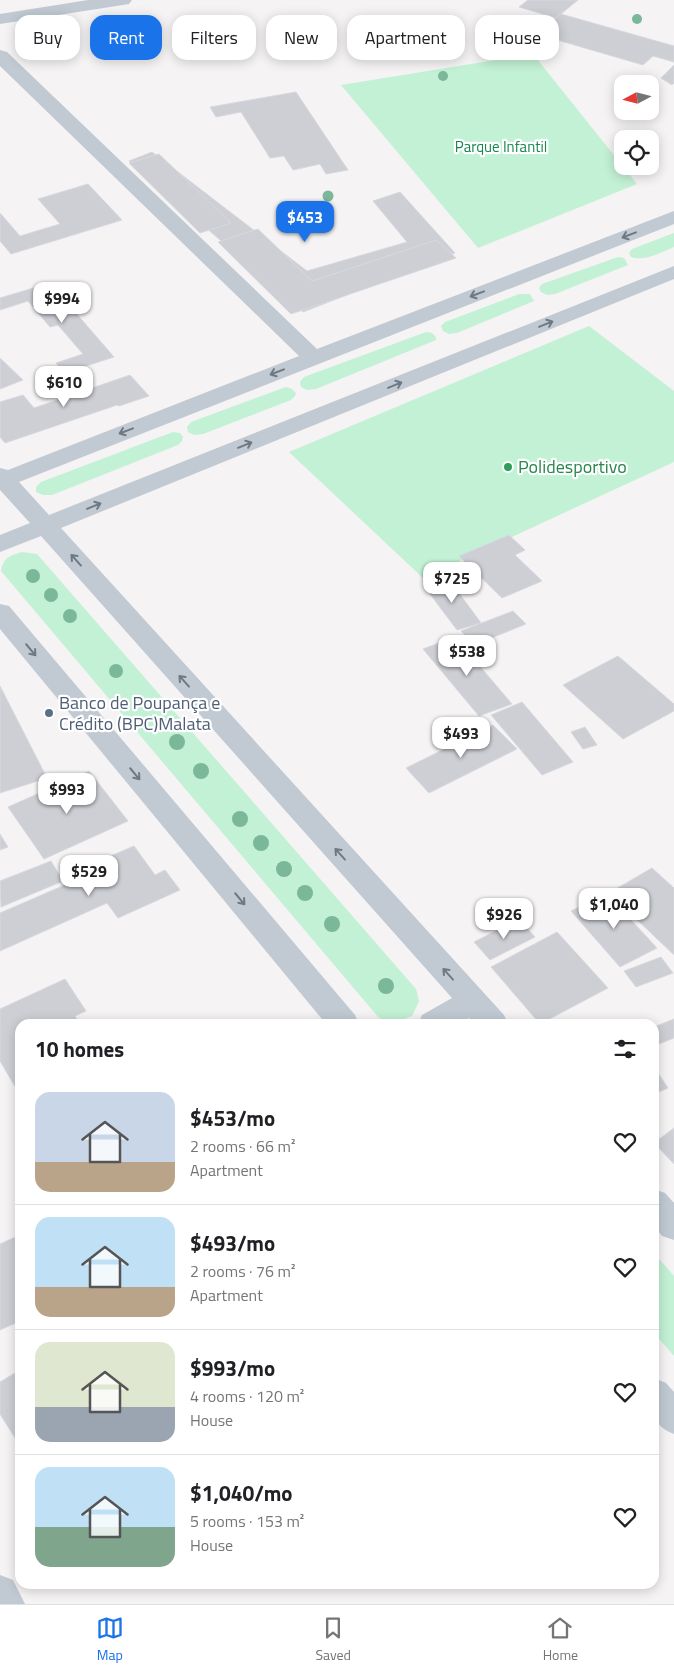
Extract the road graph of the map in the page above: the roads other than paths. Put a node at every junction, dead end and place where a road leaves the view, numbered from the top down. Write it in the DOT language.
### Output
graph roads {
  1 [pos="123,0"];
  2 [pos="0,19"];
  3 [pos="0,56"];
  4 [pos="674,217"];
  5 [pos="674,272"];
  6 [pos="314,358"];
  7 [pos="1,478"];
  8 [pos="46,526"];
  9 [pos="0,544"];
  10 [pos="0,612"];
  11 [pos="472,1001"];
  12 [pos="340,1019"];
  13 [pos="441,1019"];
  14 [pos="488,1019"];
  15 [pos="659,1209"];
  16 [pos="674,1226"];
  17 [pos="659,1400"];
  18 [pos="674,1418"];
  19 [pos="0,1593"];
  20 [pos="6,1604"];
  1 -- 2 [label="street"];
  3 -- 6 [label="street"];
  4 -- 6 [label="street, one-way"];
  8 -- 5 [label="street, one-way"];
  6 -- 7 [label="street, one-way"];
  7 -- 8 [label="street"];
  8 -- 9 [label="street"];
  11 -- 8 [label="street, one-way"];
  10 -- 12 [label="street, one-way"];
  11 -- 13 [label="street"];
  11 -- 14 [label="street"];
  15 -- 16 [label="street"];
  17 -- 18 [label="street"];
  19 -- 20 [label="street"];
}
